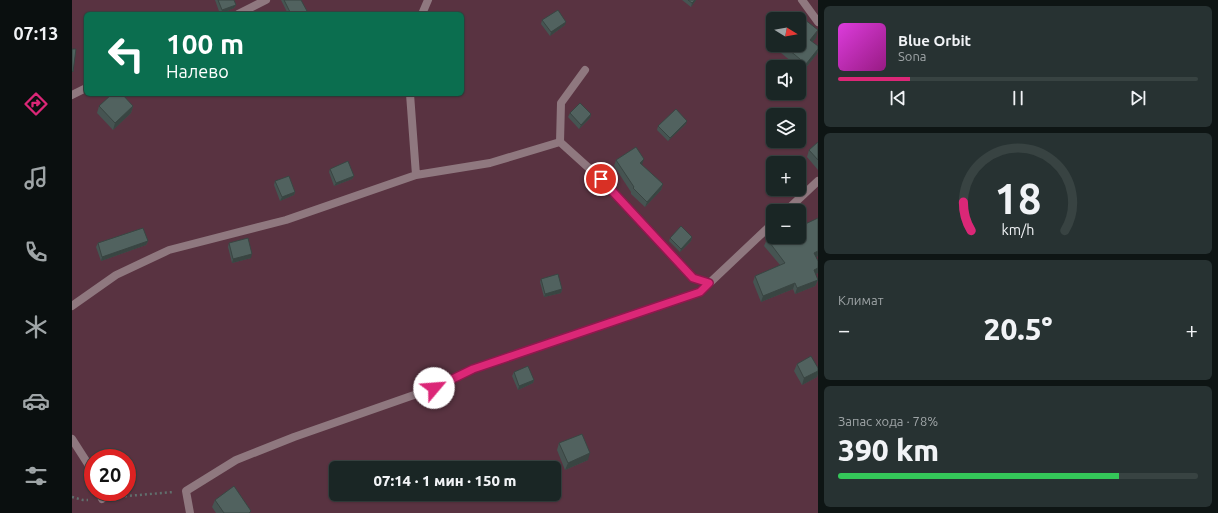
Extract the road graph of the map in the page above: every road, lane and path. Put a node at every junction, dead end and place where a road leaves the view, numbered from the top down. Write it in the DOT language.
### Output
graph roads {
  1 [pos="266,0"];
  2 [pos="428,0"];
  3 [pos="802,0"];
  4 [pos="242,12"];
  5 [pos="423,12"];
  6 [pos="818,22"];
  7 [pos="585,70"];
  8 [pos="84,89"];
  9 [pos="72,95"];
  10 [pos="410,96"];
  11 [pos="560,142"];
  12 [pos="416,175"];
  13 [pos="818,181"];
  14 [pos="793,204"];
  15 [pos="766,230"];
  16 [pos="709,283"];
  17 [pos="72,306"];
  18 [pos="72,439"];
  19 [pos="84,458"];
  20 [pos="186,491"];
  21 [pos="136,493"];
  22 [pos="72,497"];
  23 [pos="84,500"];
  24 [pos="190,513"];
  1 -- 4 [label="lane"];
  2 -- 5 [label="lane"];
  3 -- 6 [label="lane"];
  7 -- 11 [label="lane"];
  8 -- 9 [label="lane"];
  10 -- 12 [label="lane"];
  11 -- 12 [label="lane"];
  11 -- 16 [label="lane"];
  12 -- 17 [label="lane"];
  13 -- 14 [label="lane"];
  15 -- 16 [label="lane"];
  16 -- 20 [label="lane"];
  18 -- 19 [label="lane"];
  20 -- 21 [label="path"];
  20 -- 24 [label="lane"];
  22 -- 23 [label="path"];
}
